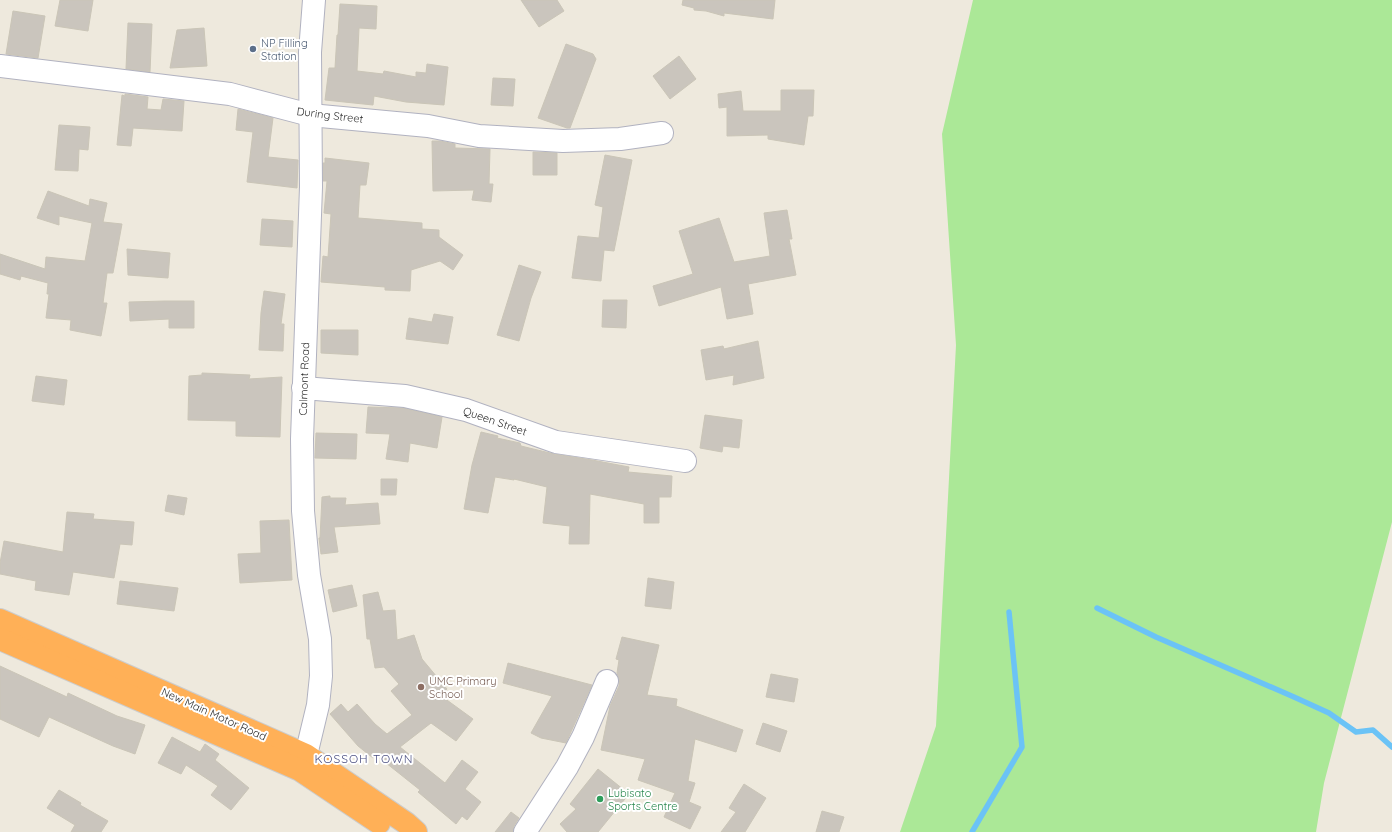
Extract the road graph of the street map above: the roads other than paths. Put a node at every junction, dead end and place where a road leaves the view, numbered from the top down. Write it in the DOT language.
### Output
graph roads {
  1 [pos="314,0"];
  2 [pos="0,66"];
  3 [pos="310,115"];
  4 [pos="662,133"];
  5 [pos="303,388"];
  6 [pos="685,461"];
  7 [pos="0,620"];
  8 [pos="0,639"];
  9 [pos="607,681"];
  10 [pos="306,755"];
  11 [pos="393,832"];
  12 [pos="416,832"];
  13 [pos="525,832"];
  1 -- 3 [label="street, Calmont Road"];
  2 -- 3 [label="street, During Street"];
  3 -- 4 [label="street, During Street"];
  3 -- 5 [label="street, Calmont Road"];
  5 -- 6 [label="street, Queen Street"];
  5 -- 10 [label="street, Calmont Road"];
  7 -- 10 [label="highway, New Main Motor Road"];
  8 -- 11 [label="highway, New Main Motor Road"];
  9 -- 13 [label="street"];
  10 -- 12 [label="highway, New Main Motor Road"];
}
